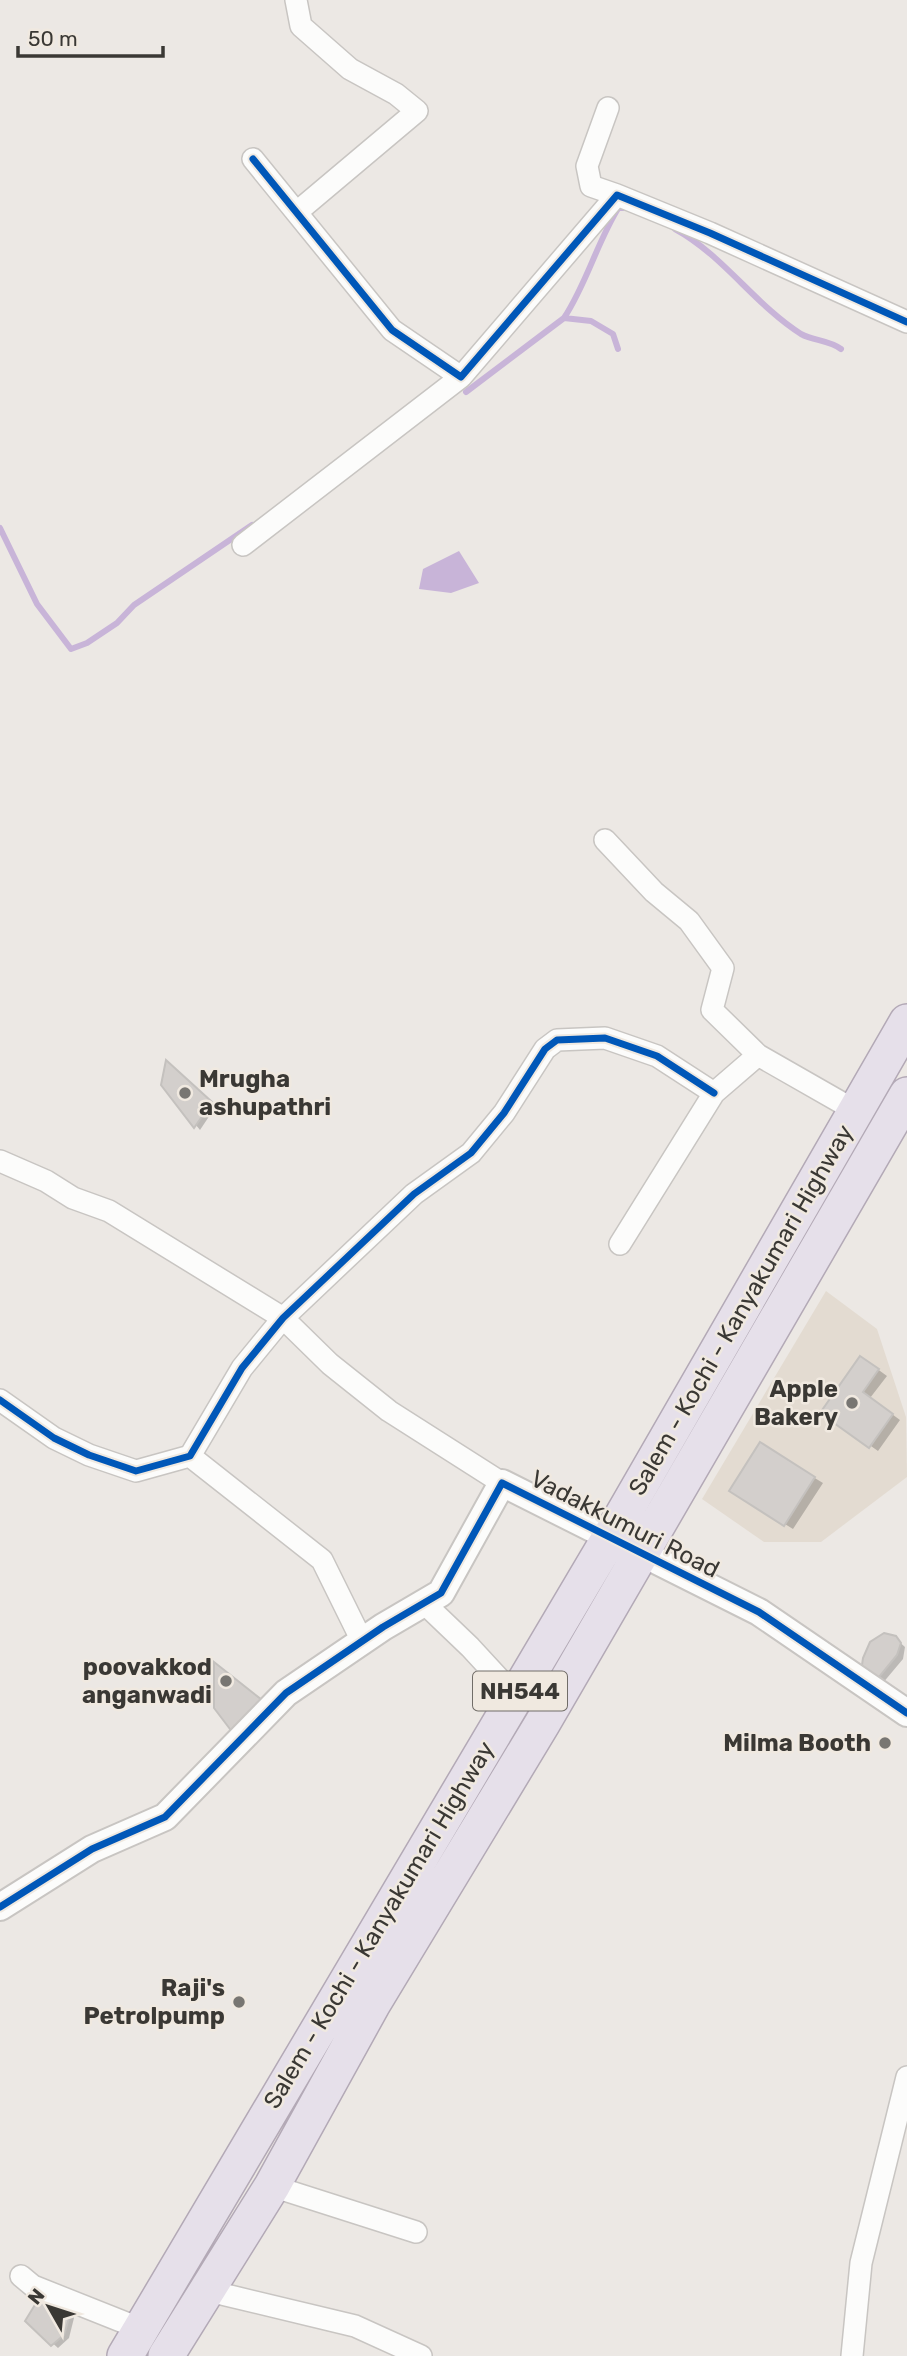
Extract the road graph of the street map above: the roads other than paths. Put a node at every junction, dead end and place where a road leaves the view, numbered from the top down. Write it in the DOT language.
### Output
graph roads {
  1 [pos="296,0"];
  2 [pos="608,108"];
  3 [pos="253,159"];
  4 [pos="617,195"];
  5 [pos="297,212"];
  6 [pos="907,322"];
  7 [pos="461,377"];
  8 [pos="243,545"];
  9 [pos="605,840"];
  10 [pos="907,1022"];
  11 [pos="758,1055"];
  12 [pos="714,1093"];
  13 [pos="907,1095"];
  14 [pos="856,1111"];
  15 [pos="0,1161"];
  16 [pos="620,1244"];
  17 [pos="283,1318"];
  18 [pos="0,1400"];
  19 [pos="190,1455"];
  20 [pos="502,1483"];
  21 [pos="609,1539"];
  22 [pos="641,1554"];
  23 [pos="424,1603"];
  24 [pos="362,1641"];
  25 [pos="516,1698"];
  26 [pos="907,1713"];
  27 [pos="0,1907"];
  28 [pos="907,2077"];
  29 [pos="272,2186"];
  30 [pos="416,2232"];
  31 [pos="21,2276"];
  32 [pos="205,2290"];
  33 [pos="133,2343"];
  34 [pos="166,2356"];
  35 [pos="421,2356"];
  36 [pos="852,2356"];
  1 -- 5 [label="street"];
  2 -- 4 [label="street"];
  3 -- 5 [label="street"];
  4 -- 6 [label="street"];
  4 -- 7 [label="street"];
  5 -- 7 [label="street"];
  7 -- 8 [label="street"];
  9 -- 11 [label="street"];
  10 -- 14 [label="highway, Salem - Kochi - Kanyakumari Highway / NH544"];
  11 -- 12 [label="street"];
  11 -- 14 [label="street"];
  12 -- 16 [label="street"];
  12 -- 17 [label="street"];
  13 -- 22 [label="highway, Salem - Kochi - Kanyakumari Highway / NH544"];
  14 -- 21 [label="highway, Salem - Kochi - Kanyakumari Highway / NH544"];
  15 -- 17 [label="street"];
  17 -- 19 [label="street"];
  17 -- 20 [label="street"];
  18 -- 19 [label="street"];
  19 -- 24 [label="street"];
  20 -- 21 [label="street, Vadakkumuri Road"];
  20 -- 23 [label="street, Vadakkumuri Road"];
  21 -- 22 [label="street, Vadakkumuri Road"];
  21 -- 25 [label="highway, Salem - Kochi - Kanyakumari Highway / NH544"];
  22 -- 26 [label="street, Vadakkumuri Road"];
  22 -- 29 [label="highway, Salem - Kochi - Kanyakumari Highway / NH544"];
  23 -- 24 [label="street, Vadakkumuri Road"];
  23 -- 25 [label="street"];
  24 -- 27 [label="street, Vadakkumuri Road"];
  25 -- 33 [label="highway, Salem - Kochi - Kanyakumari Highway / NH544"];
  28 -- 36 [label="street"];
  29 -- 30 [label="street"];
  29 -- 32 [label="highway, Salem - Kochi - Kanyakumari Highway / NH544"];
  31 -- 33 [label="street"];
  32 -- 34 [label="highway, Salem - Kochi - Kanyakumari Highway / NH544"];
  32 -- 35 [label="street"];
}
